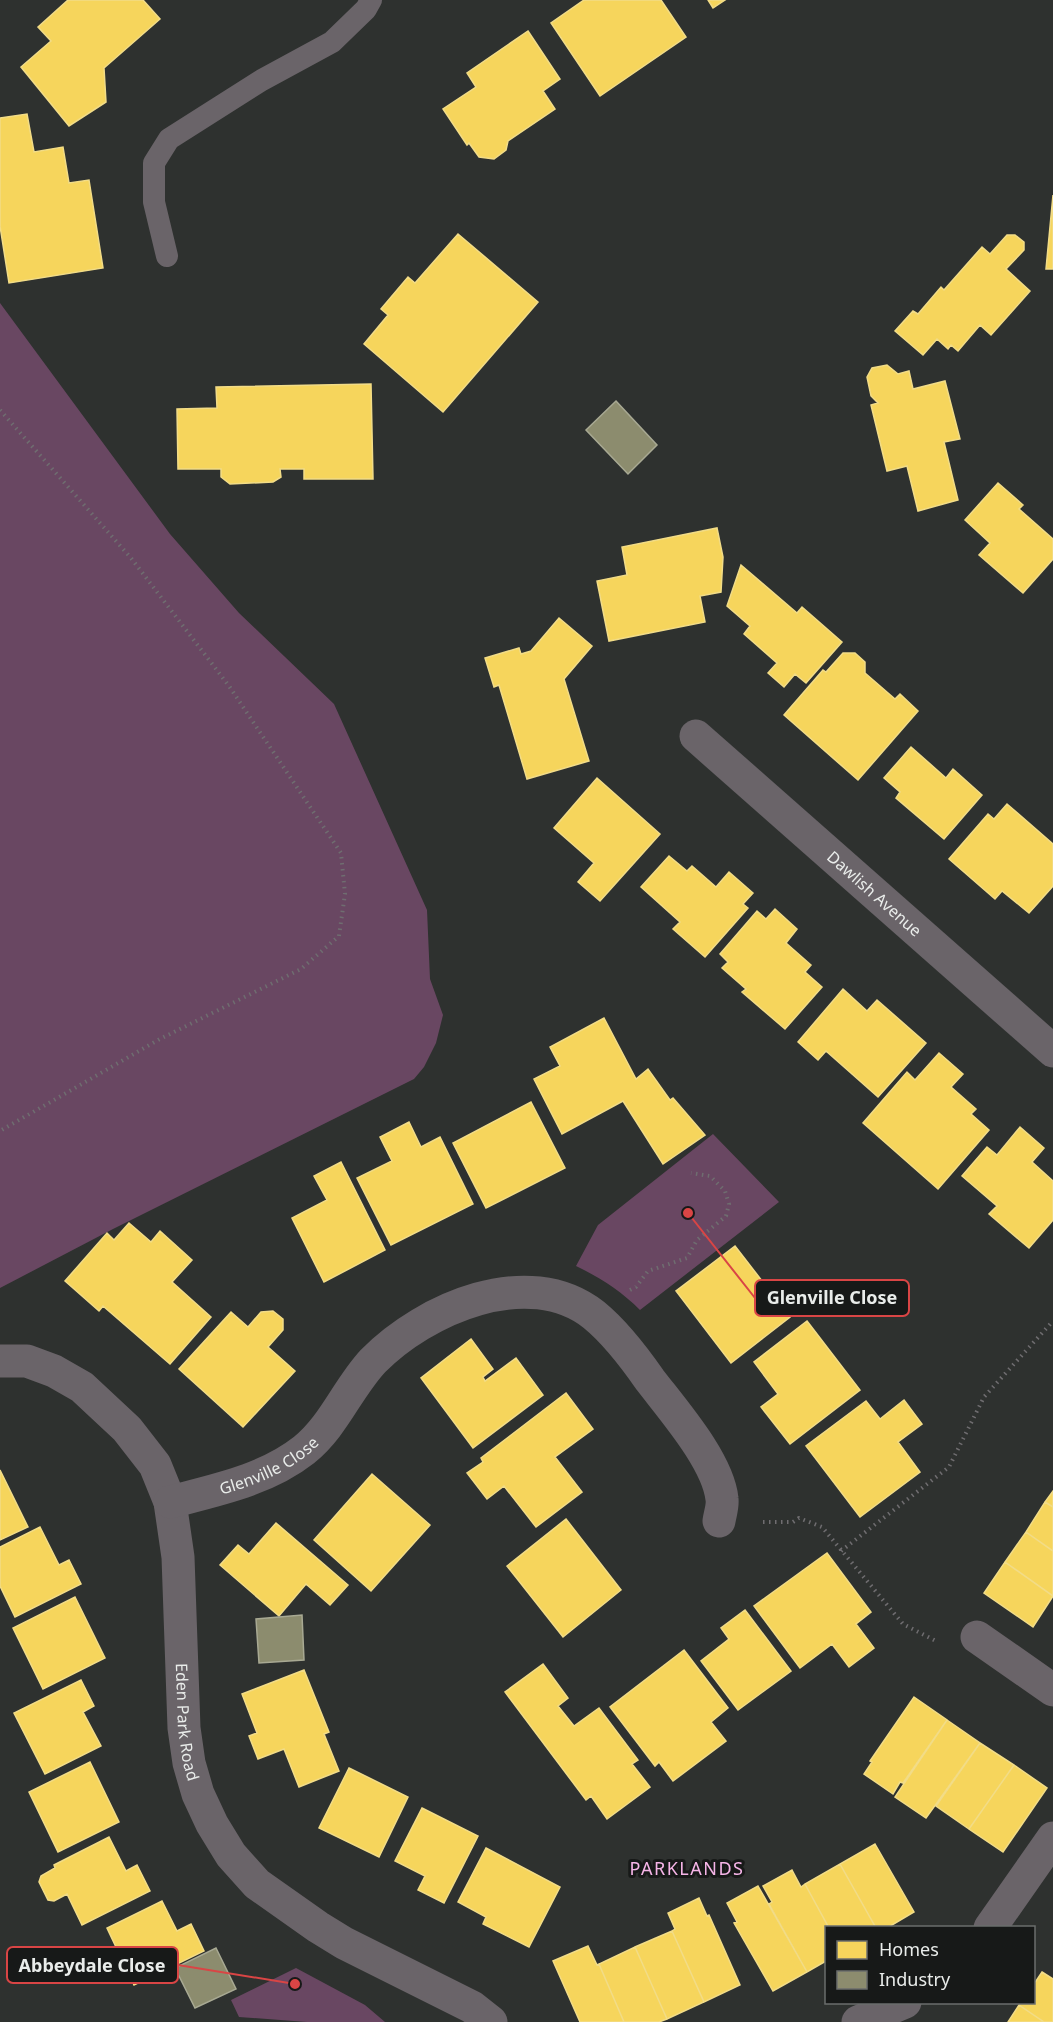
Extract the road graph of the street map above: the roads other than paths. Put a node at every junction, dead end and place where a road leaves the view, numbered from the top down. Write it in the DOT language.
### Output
graph roads {
  1 [pos="371,0"];
  2 [pos="167,256"];
  3 [pos="696,736"];
  4 [pos="1053,1052"];
  5 [pos="0,1361"];
  6 [pos="170,1502"];
  7 [pos="719,1521"];
  8 [pos="977,1637"];
  9 [pos="1053,1690"];
  10 [pos="1053,1838"];
  11 [pos="991,1926"];
  12 [pos="900,2004"];
  13 [pos="491,2022"];
  14 [pos="858,2022"];
  1 -- 2 [label="lane"];
  3 -- 4 [label="street, Dawlish Avenue"];
  5 -- 6 [label="street, Eden Park Road"];
  6 -- 7 [label="street, Glenville Close"];
  6 -- 13 [label="street, Eden Park Road"];
  8 -- 9 [label="street"];
  10 -- 11 [label="street"];
  12 -- 14 [label="street"];
}
